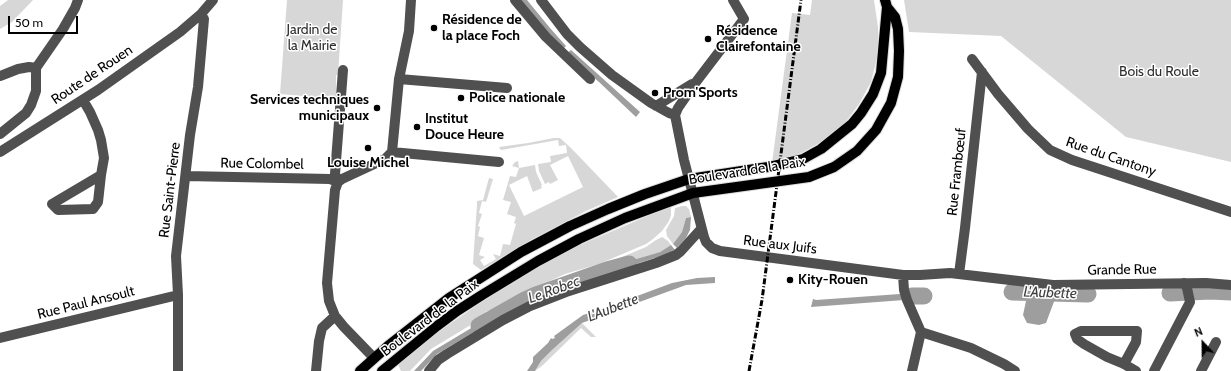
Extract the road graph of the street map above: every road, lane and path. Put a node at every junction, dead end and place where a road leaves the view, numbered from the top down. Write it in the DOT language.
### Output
graph roads {
  1 [pos="78,0"];
  2 [pos="213,0"];
  3 [pos="411,0"];
  4 [pos="515,0"];
  5 [pos="541,0"];
  6 [pos="733,0"];
  7 [pos="886,4"];
  8 [pos="201,14"];
  9 [pos="972,59"];
  10 [pos="36,68"];
  11 [pos="343,70"];
  12 [pos="982,72"];
  13 [pos="0,76"];
  14 [pos="399,79"];
  15 [pos="590,79"];
  16 [pos="696,82"];
  17 [pos="507,88"];
  18 [pos="82,100"];
  19 [pos="656,106"];
  20 [pos="675,114"];
  21 [pos="0,134"];
  22 [pos="0,152"];
  23 [pos="392,152"];
  24 [pos="499,162"];
  25 [pos="101,174"];
  26 [pos="186,176"];
  27 [pos="689,179"];
  28 [pos="338,182"];
  29 [pos="693,193"];
  30 [pos="1231,212"];
  31 [pos="701,229"];
  32 [pos="959,274"];
  33 [pos="903,275"];
  34 [pos="1231,285"];
  35 [pos="1186,286"];
  36 [pos="178,295"];
  37 [pos="336,316"];
  38 [pos="921,332"];
  39 [pos="0,338"];
  40 [pos="1216,342"];
  41 [pos="374,358"];
  42 [pos="1124,364"];
  43 [pos="383,370"];
  44 [pos="178,371"];
  45 [pos="316,371"];
  46 [pos="360,371"];
  47 [pos="429,371"];
  48 [pos="912,371"];
  49 [pos="1015,371"];
  50 [pos="1136,371"];
  51 [pos="1154,371"];
  52 [pos="1200,371"];
  1 -- 10 [label="street"];
  2 -- 8 [label="street, Route de Rouen"];
  3 -- 14 [label="street"];
  4 -- 15 [label="street"];
  5 -- 19 [label="street"];
  6 -- 16 [label="street"];
  7 -- 27 [label="main road, Boulevard de la Paix"];
  7 -- 29 [label="main road, Boulevard de la Paix"];
  8 -- 18 [label="street, Route de Rouen"];
  8 -- 26 [label="street, Rue Saint-Pierre"];
  9 -- 12 [label="street, Rue du Cantony"];
  10 -- 13 [label="street"];
  10 -- 21 [label="street"];
  11 -- 28 [label="street"];
  12 -- 30 [label="street, Rue du Cantony"];
  12 -- 32 [label="street, Rue Frambœuf"];
  14 -- 17 [label="street"];
  14 -- 23 [label="street"];
  16 -- 19 [label="street"];
  16 -- 20 [label="street"];
  18 -- 22 [label="street, Route de Rouen"];
  18 -- 25 [label="street"];
  19 -- 20 [label="street"];
  20 -- 27 [label="street, Rue aux Juifs"];
  23 -- 24 [label="street"];
  23 -- 28 [label="street"];
  25 -- 25 [label="street"];
  26 -- 28 [label="street, Rue Colombel"];
  26 -- 36 [label="street, Rue Saint-Pierre"];
  27 -- 29 [label="street, Rue aux Juifs"];
  27 -- 41 [label="main road, Boulevard de la Paix"];
  28 -- 37 [label="street"];
  29 -- 31 [label="street, Rue aux Juifs"];
  29 -- 43 [label="main road, Boulevard de la Paix"];
  31 -- 33 [label="street, Rue aux Juifs"];
  31 -- 47 [label="street"];
  32 -- 33 [label="street, Rue aux Juifs"];
  32 -- 35 [label="street, Grande Rue"];
  33 -- 38 [label="street"];
  34 -- 35 [label="street, Grande Rue"];
  35 -- 51 [label="street"];
  36 -- 39 [label="street, Rue Paul Ansoult"];
  36 -- 44 [label="street, Rue Saint-Pierre"];
  37 -- 41 [label="street"];
  37 -- 45 [label="street"];
  38 -- 48 [label="street"];
  38 -- 49 [label="street"];
  40 -- 52 [label="street"];
  41 -- 43 [label="main road"];
  41 -- 46 [label="main road, Boulevard de la Paix"];
  42 -- 42 [label="street"];
  42 -- 50 [label="street"];
}
